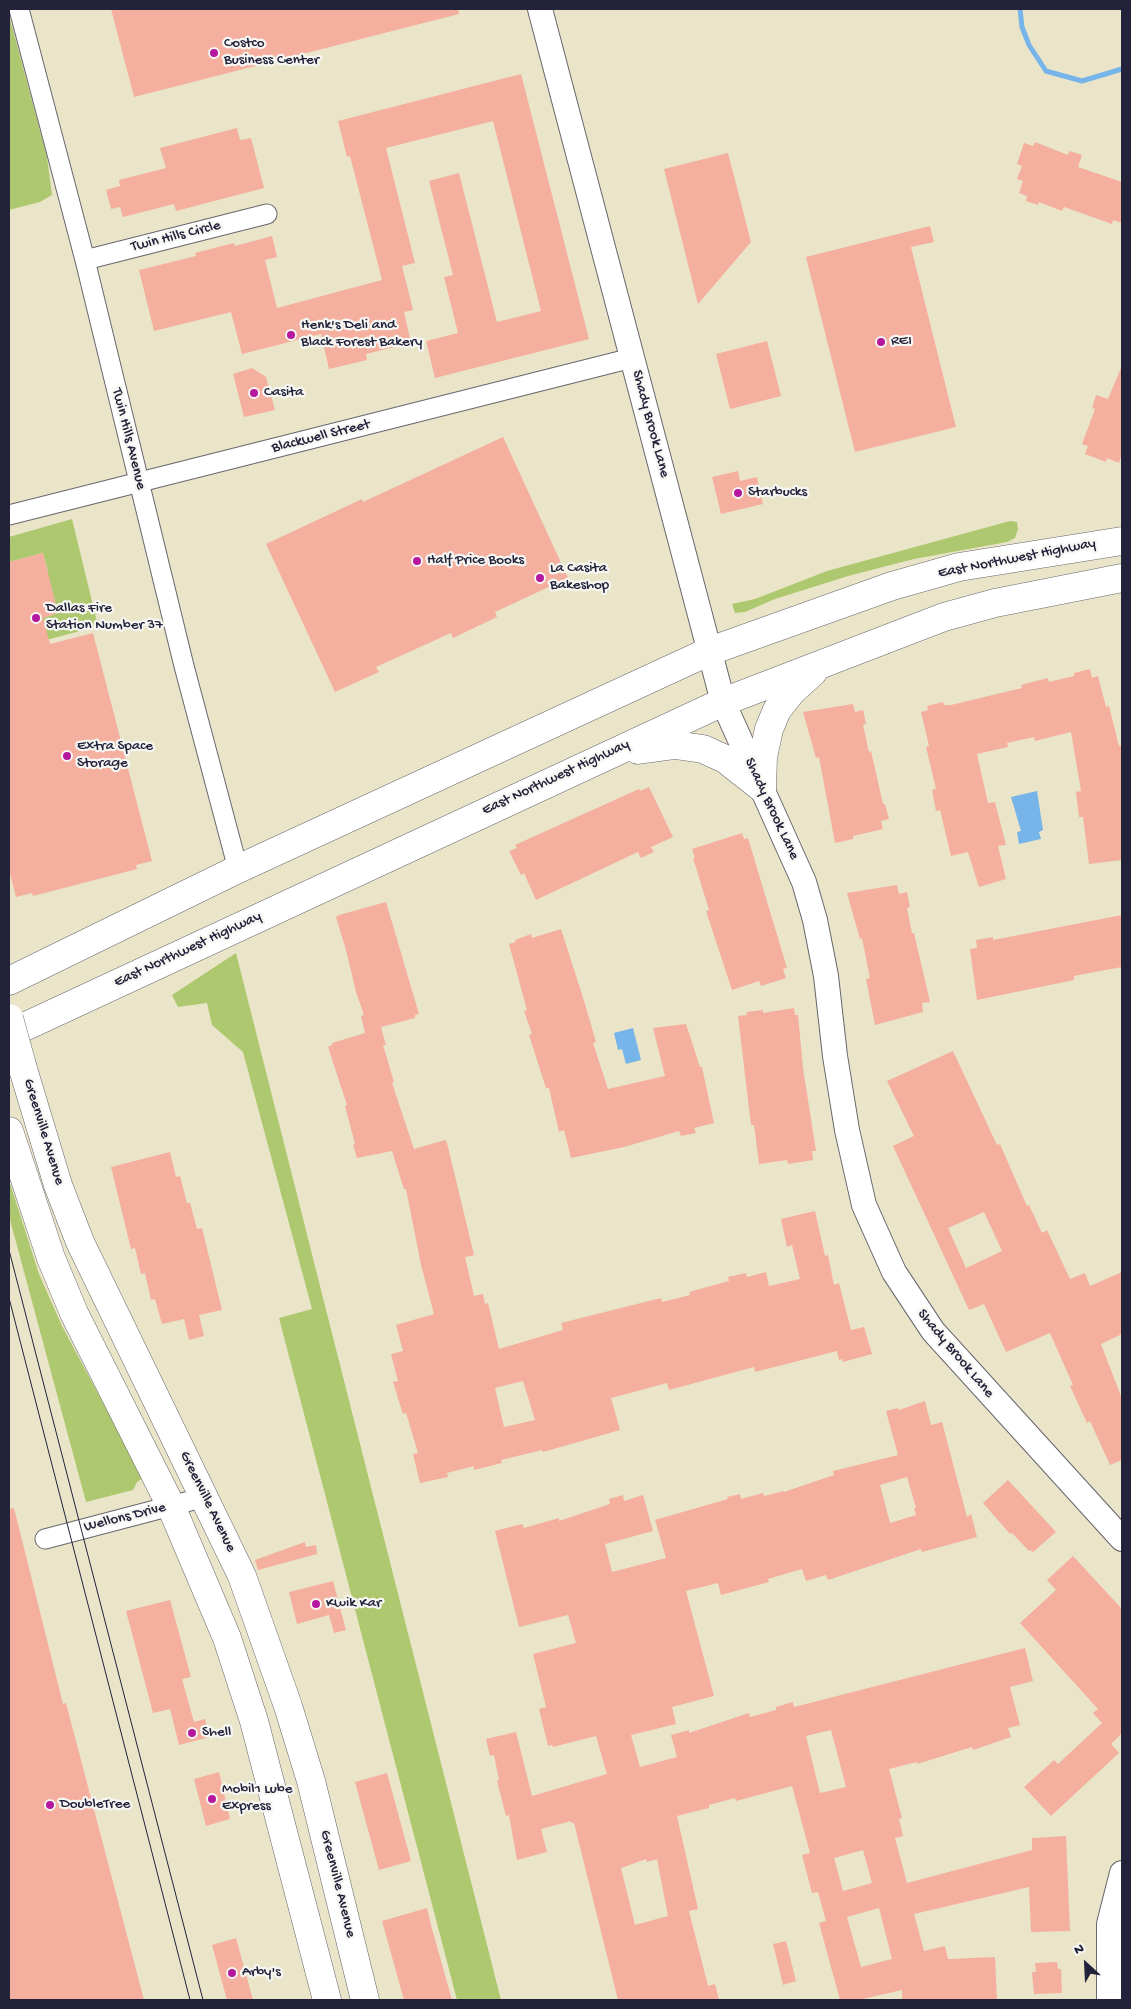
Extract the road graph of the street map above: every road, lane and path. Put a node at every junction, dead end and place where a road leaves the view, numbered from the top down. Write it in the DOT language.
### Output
graph roads {
  1 [pos="19,9"];
  2 [pos="540,9"];
  3 [pos="267,214"];
  4 [pos="85,260"];
  5 [pos="632,358"];
  6 [pos="139,483"];
  7 [pos="9,515"];
  8 [pos="1122,541"];
  9 [pos="1034,554"];
  10 [pos="1122,578"];
  11 [pos="1042,593"];
  12 [pos="710,651"];
  13 [pos="823,662"];
  14 [pos="723,702"];
  15 [pos="591,762"];
  16 [pos="762,788"];
  17 [pos="238,869"];
  18 [pos="9,981"];
  19 [pos="9,1018"];
  20 [pos="9,1034"];
  21 [pos="9,1131"];
  22 [pos="205,1497"];
  23 [pos="171,1506"];
  24 [pos="45,1539"];
  25 [pos="1122,1539"];
  26 [pos="327,1844"];
  27 [pos="289,1855"];
  28 [pos="1122,1873"];
  29 [pos="327,2000"];
  30 [pos="365,2000"];
  31 [pos="1109,2000"];
  1 -- 4 [label="street, Twin Hills Avenue"];
  2 -- 5 [label="street, Shady Brook Lane"];
  3 -- 4 [label="street, Twin Hills Circle"];
  4 -- 6 [label="street, Twin Hills Avenue"];
  5 -- 6 [label="street, Blackwell Street"];
  5 -- 12 [label="street, Shady Brook Lane"];
  6 -- 7 [label="street, Blackwell Street"];
  6 -- 17 [label="street, Twin Hills Avenue"];
  8 -- 9 [label="main road, East Northwest Highway"];
  9 -- 11 [label="main road"];
  9 -- 12 [label="main road, East Northwest Highway"];
  10 -- 11 [label="main road, East Northwest Highway"];
  11 -- 13 [label="main road, East Northwest Highway"];
  12 -- 14 [label="street, Shady Brook Lane"];
  12 -- 17 [label="main road, East Northwest Highway"];
  13 -- 14 [label="main road, East Northwest Highway"];
  13 -- 16 [label="main road"];
  14 -- 15 [label="main road, East Northwest Highway"];
  14 -- 16 [label="street, Shady Brook Lane"];
  15 -- 16 [label="main road"];
  15 -- 20 [label="main road, East Northwest Highway"];
  16 -- 25 [label="street, Shady Brook Lane"];
  17 -- 18 [label="main road, East Northwest Highway"];
  19 -- 22 [label="main road, Greenville Avenue, bridge"];
  21 -- 23 [label="main road"];
  22 -- 23 [label="street, Wellons Drive"];
  22 -- 26 [label="main road, Greenville Avenue"];
  23 -- 24 [label="street, Wellons Drive"];
  23 -- 27 [label="main road"];
  26 -- 27 [label="main road"];
  26 -- 30 [label="main road, Greenville Avenue"];
  27 -- 29 [label="main road"];
  28 -- 31 [label="street"];
}
